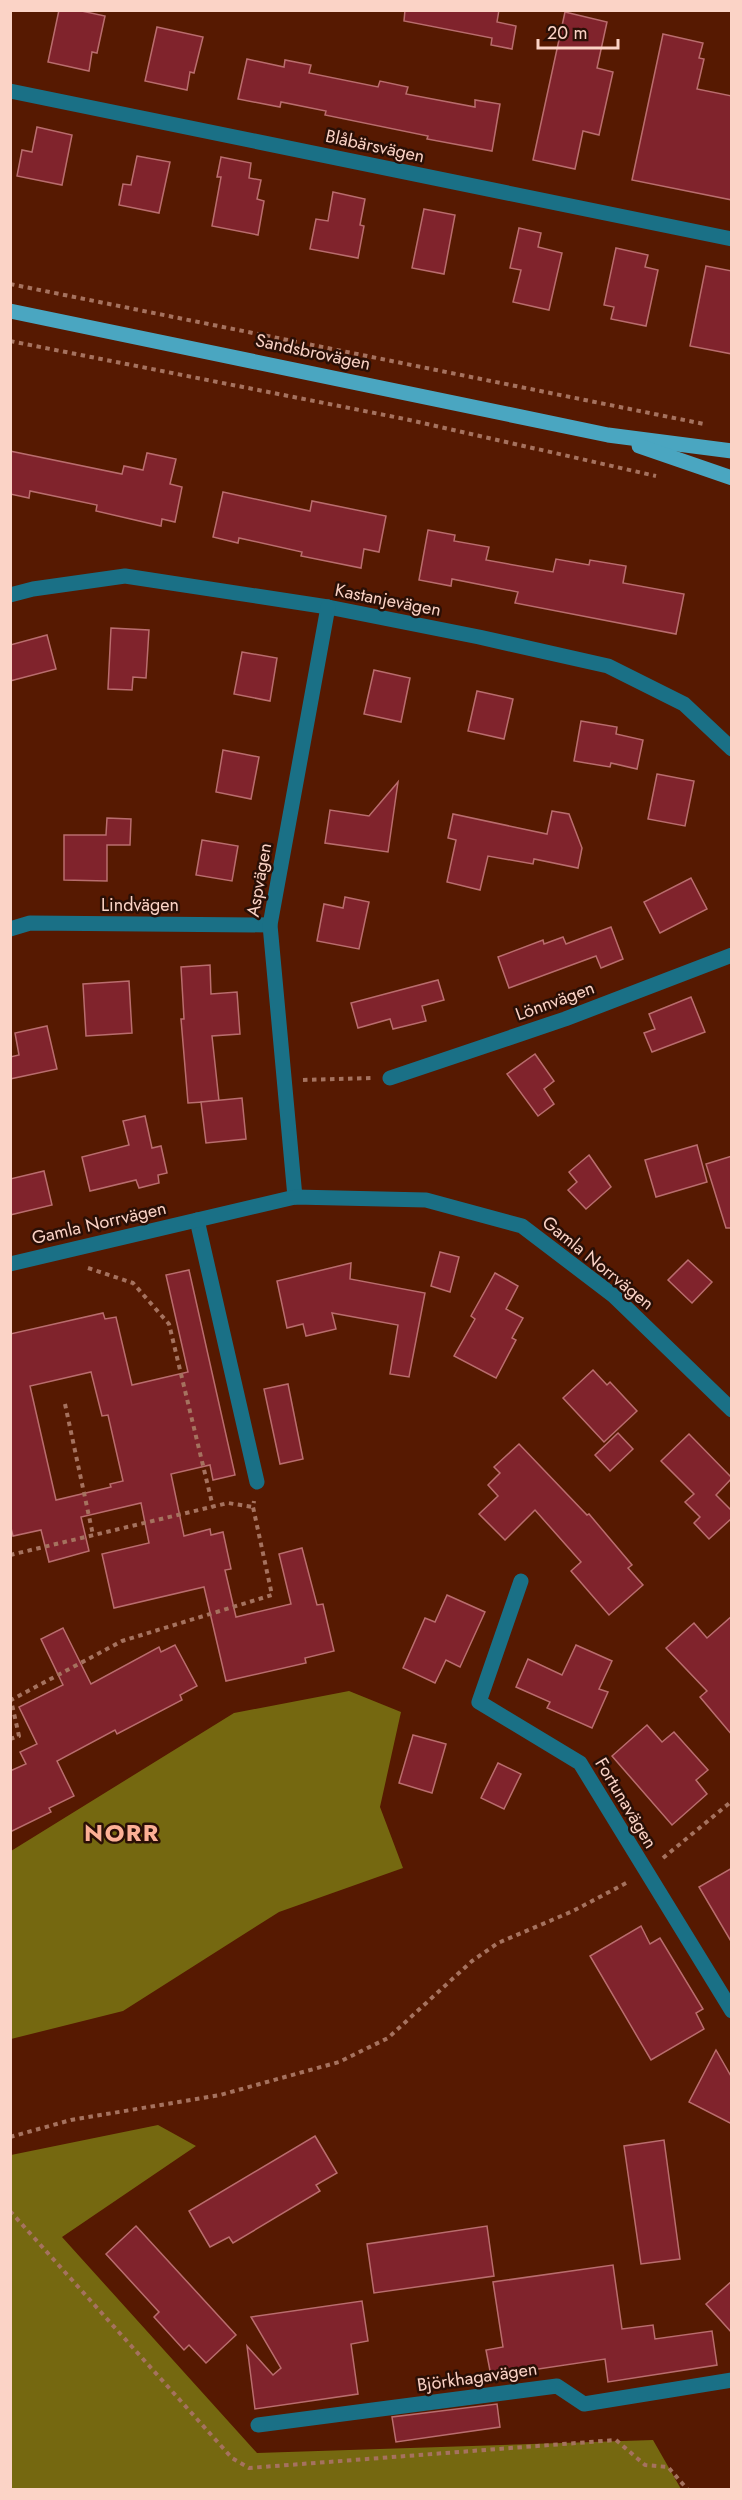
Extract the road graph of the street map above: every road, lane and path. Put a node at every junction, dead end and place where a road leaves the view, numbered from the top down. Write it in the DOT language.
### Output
graph roads {
  1 [pos="10,91"];
  2 [pos="732,239"];
  3 [pos="10,284"];
  4 [pos="10,311"];
  5 [pos="10,341"];
  6 [pos="708,425"];
  7 [pos="608,435"];
  8 [pos="732,451"];
  9 [pos="657,477"];
  10 [pos="732,478"];
  11 [pos="10,595"];
  12 [pos="328,607"];
  13 [pos="732,749"];
  14 [pos="270,925"];
  15 [pos="10,929"];
  16 [pos="732,955"];
  17 [pos="390,1078"];
  18 [pos="285,1081"];
  19 [pos="295,1197"];
  20 [pos="197,1220"];
  21 [pos="10,1264"];
  22 [pos="87,1268"];
  23 [pos="65,1404"];
  24 [pos="732,1410"];
  25 [pos="257,1482"];
  26 [pos="213,1507"];
  27 [pos="253,1507"];
  28 [pos="93,1535"];
  29 [pos="10,1555"];
  30 [pos="521,1581"];
  31 [pos="11,1700"];
  32 [pos="10,1738"];
  33 [pos="732,1801"];
  34 [pos="646,1872"];
  35 [pos="732,2011"];
  36 [pos="10,2137"];
  37 [pos="732,2380"];
  38 [pos="258,2425"];
  1 -- 2 [label="street, Blåbärsvägen"];
  3 -- 6 [label="path"];
  4 -- 7 [label="main road, Sandsbrovägen"];
  5 -- 9 [label="path"];
  7 -- 8 [label="main road, Sandsbrovägen"];
  7 -- 10 [label="main road, Sandsbrovägen"];
  11 -- 12 [label="street, Kastanjevägen"];
  12 -- 13 [label="street, Kastanjevägen"];
  12 -- 14 [label="street, Aspvägen"];
  14 -- 15 [label="street, Lindvägen"];
  14 -- 18 [label="street, Aspvägen"];
  16 -- 17 [label="street, Lönnvägen"];
  17 -- 18 [label="path"];
  18 -- 19 [label="street, Aspvägen"];
  19 -- 20 [label="street, Gamla Norrvägen"];
  19 -- 24 [label="street, Gamla Norrvägen"];
  20 -- 21 [label="street, Gamla Norrvägen"];
  20 -- 25 [label="street"];
  22 -- 26 [label="path"];
  23 -- 28 [label="path"];
  25 -- 27 [label="path"];
  26 -- 27 [label="path"];
  26 -- 28 [label="path"];
  27 -- 31 [label="path"];
  28 -- 29 [label="path"];
  30 -- 34 [label="street, Fortunavägen"];
  31 -- 32 [label="path"];
  33 -- 34 [label="path"];
  34 -- 35 [label="street, Fortunavägen"];
  34 -- 36 [label="path"];
  37 -- 38 [label="street, Björkhagavägen"];
}
